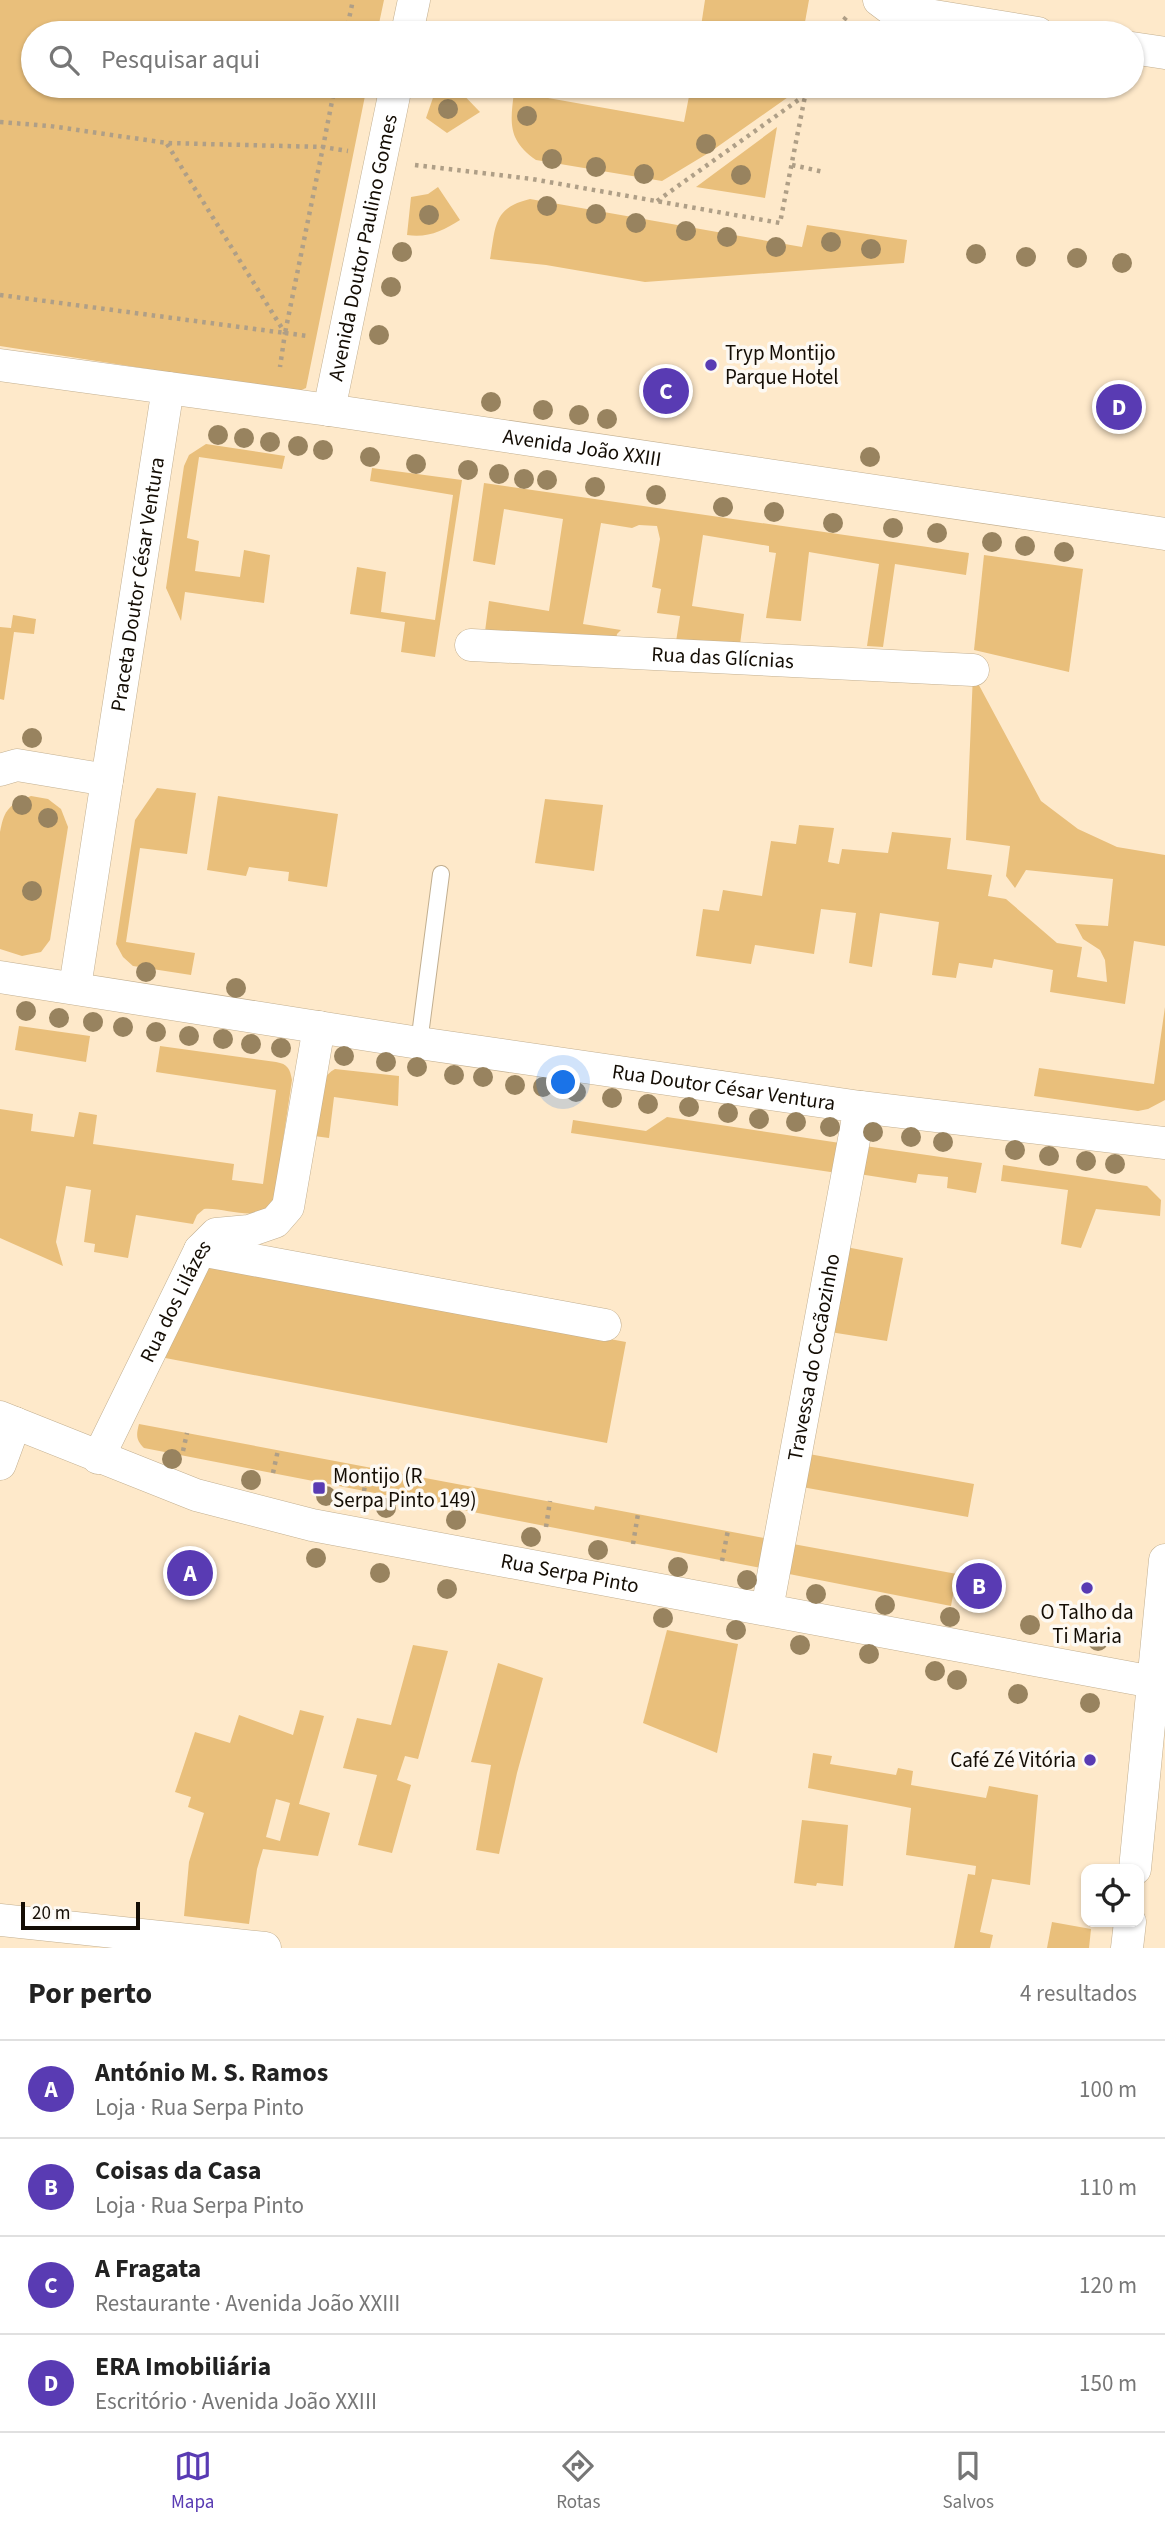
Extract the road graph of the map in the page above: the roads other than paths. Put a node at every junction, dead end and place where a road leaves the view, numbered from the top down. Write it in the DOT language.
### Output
graph roads {
  1 [pos="414,0"];
  2 [pos="878,0"];
  3 [pos="410,21"];
  4 [pos="964,21"];
  5 [pos="1144,50"];
  6 [pos="1165,53"];
  7 [pos="394,98"];
  8 [pos="0,365"];
  9 [pos="168,388"];
  10 [pos="329,410"];
  11 [pos="1165,534"];
  12 [pos="471,645"];
  13 [pos="973,670"];
  14 [pos="0,770"];
  15 [pos="107,780"];
  16 [pos="442,874"];
  17 [pos="0,976"];
  18 [pos="75,987"];
  19 [pos="318,1027"];
  20 [pos="419,1043"];
  21 [pos="860,1107"];
  22 [pos="1165,1143"];
  23 [pos="200,1250"];
  24 [pos="605,1325"];
  25 [pos="7,1420"];
  26 [pos="98,1458"];
  27 [pos="0,1464"];
  28 [pos="1165,1560"];
  29 [pos="767,1609"];
  30 [pos="1153,1682"];
  31 [pos="1135,1864"];
  32 [pos="0,1920"];
  33 [pos="1129,1927"];
  34 [pos="265,1948"];
  35 [pos="1127,1948"];
  1 -- 3 [label="street"];
  2 -- 4 [label="street"];
  5 -- 6 [label="street"];
  7 -- 10 [label="street, Avenida Doutor Paulino Gomes"];
  8 -- 9 [label="street, Avenida João XXIII"];
  9 -- 10 [label="street, Avenida João XXIII"];
  9 -- 15 [label="street, Praceta Doutor César Ventura"];
  10 -- 11 [label="street, Avenida João XXIII"];
  12 -- 13 [label="street, Rua das Glícnias"];
  14 -- 15 [label="street"];
  15 -- 18 [label="street, Praceta Doutor César Ventura"];
  16 -- 20 [label="lane"];
  17 -- 18 [label="street"];
  18 -- 19 [label="street, Rua Doutor César Ventura"];
  19 -- 20 [label="street, Rua Doutor César Ventura"];
  19 -- 23 [label="street, Rua dos Lilázes"];
  20 -- 21 [label="street, Rua Doutor César Ventura"];
  21 -- 22 [label="street, Rua Doutor César Ventura"];
  21 -- 29 [label="street, Travessa do Cocãozinho"];
  23 -- 24 [label="street"];
  23 -- 26 [label="street, Rua dos Lilázes"];
  25 -- 26 [label="street, Rua Serpa Pinto"];
  25 -- 27 [label="street"];
  26 -- 29 [label="street, Rua Serpa Pinto"];
  28 -- 30 [label="street"];
  29 -- 30 [label="street, Rua Serpa Pinto"];
  30 -- 31 [label="street"];
  32 -- 34 [label="street"];
  33 -- 35 [label="street"];
}
